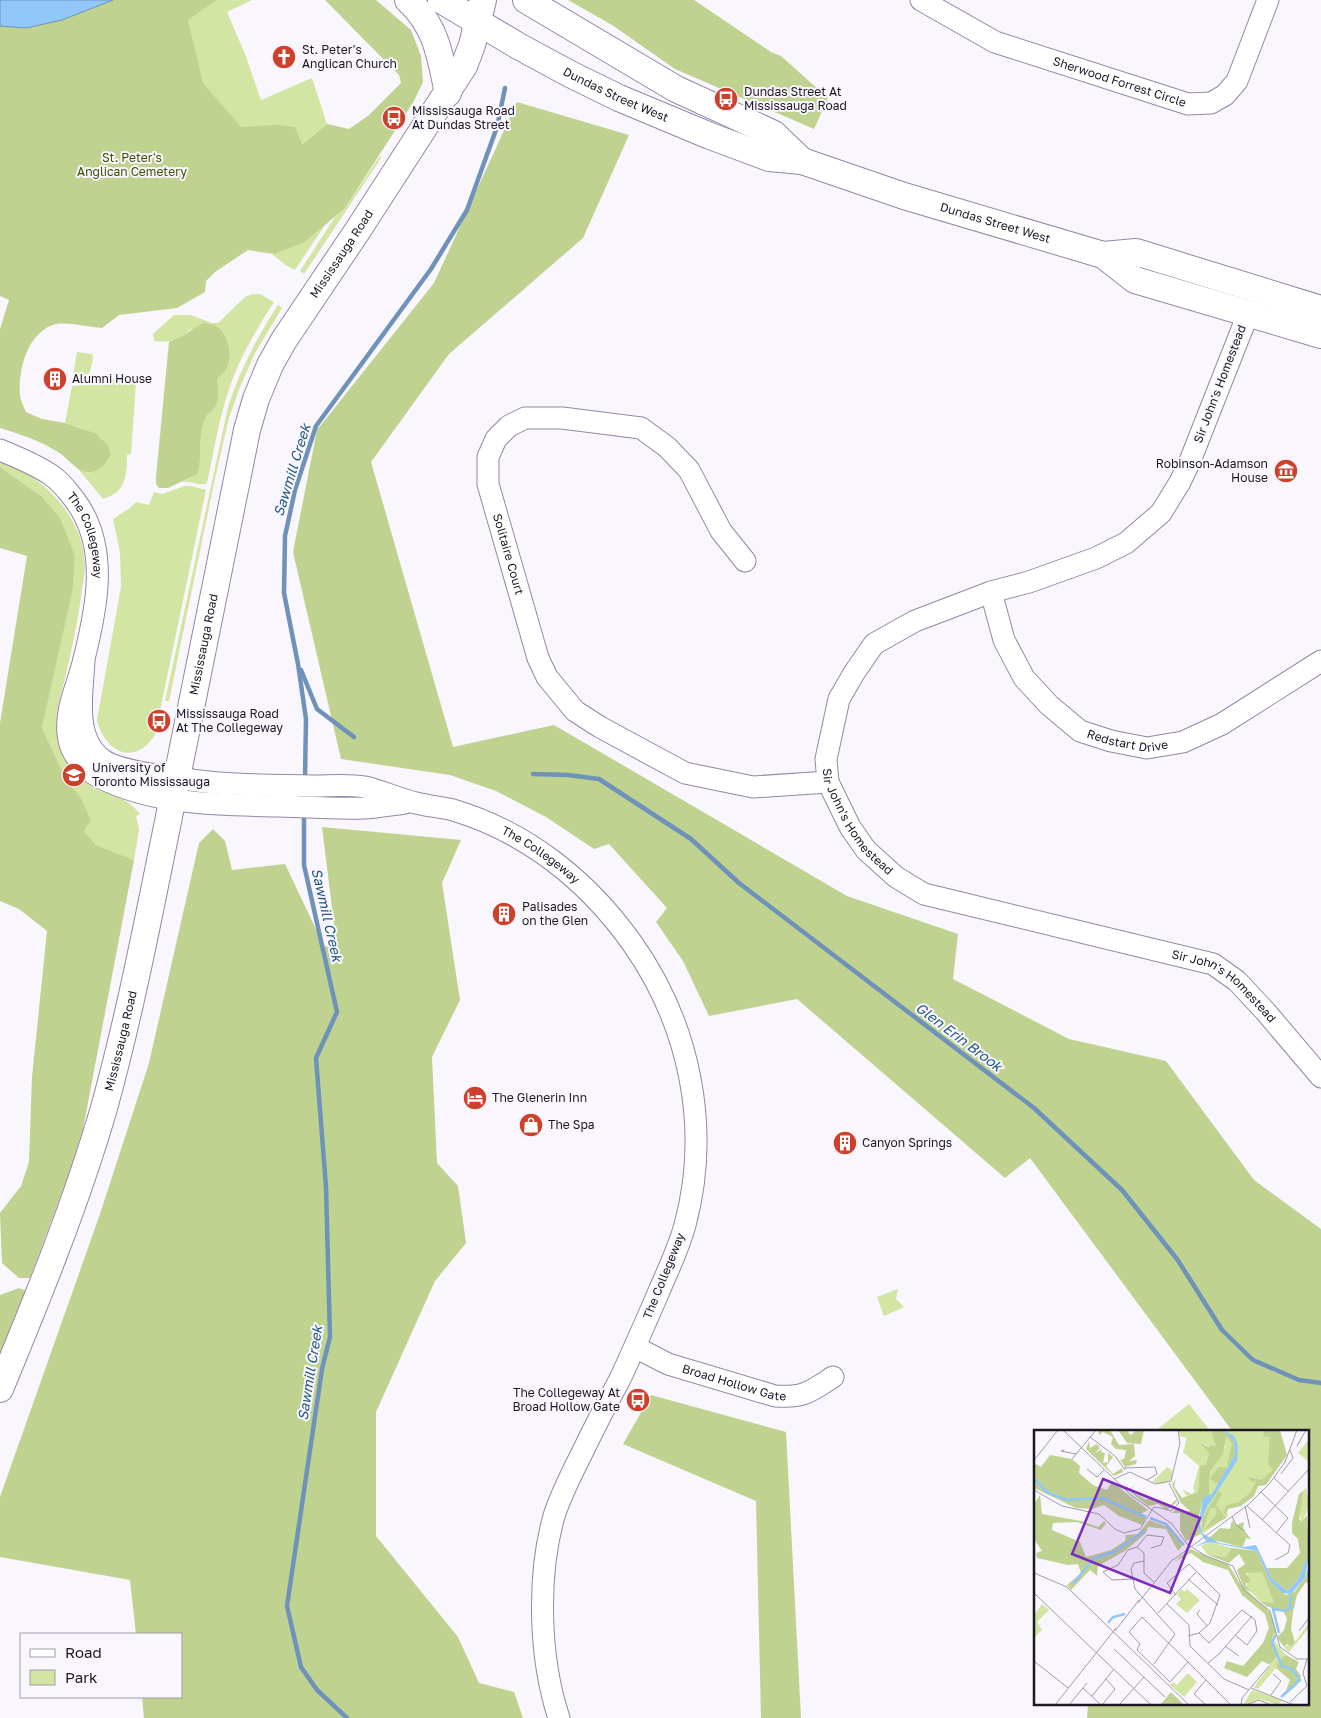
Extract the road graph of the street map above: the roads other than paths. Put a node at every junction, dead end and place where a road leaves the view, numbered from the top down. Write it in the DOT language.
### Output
graph roads {
  1 [pos="408,0"];
  2 [pos="441,0"];
  3 [pos="526,0"];
  4 [pos="920,0"];
  5 [pos="1268,0"];
  6 [pos="480,11"];
  7 [pos="448,92"];
  8 [pos="802,161"];
  9 [pos="1103,255"];
  10 [pos="1321,309"];
  11 [pos="1248,314"];
  12 [pos="1321,336"];
  13 [pos="0,450"];
  14 [pos="745,561"];
  15 [pos="991,592"];
  16 [pos="1321,660"];
  17 [pos="828,782"];
  18 [pos="175,788"];
  19 [pos="255,795"];
  20 [pos="415,802"];
  21 [pos="1321,1077"];
  22 [pos="635,1347"];
  23 [pos="832,1377"];
  24 [pos="0,1389"];
  25 [pos="559,1718"];
  1 -- 7 [label="main road"];
  2 -- 6 [label="main road, Dundas Street West"];
  3 -- 8 [label="main road, Dundas Street West"];
  4 -- 5 [label="street, Sherwood Forrest Circle"];
  6 -- 7 [label="main road, Mississauga Road"];
  6 -- 8 [label="main road, Dundas Street West"];
  7 -- 18 [label="main road, Mississauga Road"];
  8 -- 9 [label="main road, Dundas Street West"];
  9 -- 10 [label="main road, Dundas Street West"];
  9 -- 11 [label="main road, Dundas Street West"];
  11 -- 12 [label="main road, Dundas Street West"];
  11 -- 15 [label="street, Sir John's Homestead"];
  13 -- 18 [label="street, The Collegeway"];
  14 -- 17 [label="street, Solitaire Court"];
  15 -- 16 [label="street, Redstart Drive"];
  15 -- 17 [label="street, Sir John's Homestead"];
  17 -- 21 [label="street, Sir John's Homestead"];
  18 -- 19 [label="street, The Collegeway"];
  18 -- 24 [label="main road, Mississauga Road"];
  19 -- 20 [label="street, The Collegeway"];
  19 -- 20 [label="street, The Collegeway"];
  20 -- 22 [label="street, The Collegeway"];
  22 -- 23 [label="street, Broad Hollow Gate"];
  22 -- 25 [label="street, The Collegeway"];
}
